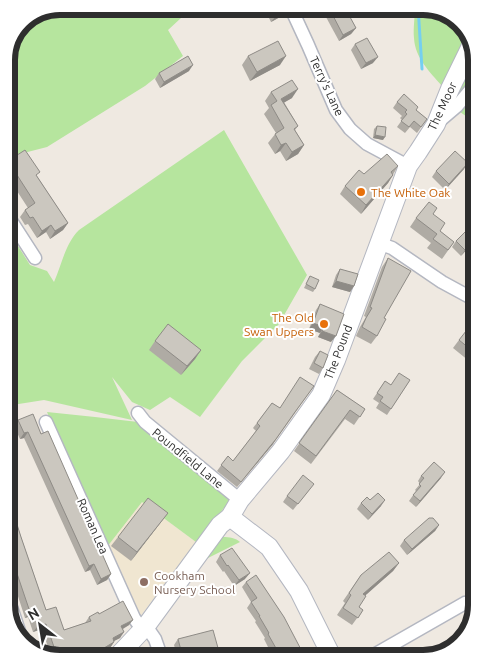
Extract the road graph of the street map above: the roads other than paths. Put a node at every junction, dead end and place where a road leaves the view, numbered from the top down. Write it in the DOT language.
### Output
graph roads {
  1 [pos="294,15"];
  2 [pos="468,53"];
  3 [pos="468,93"];
  4 [pos="436,124"];
  5 [pos="408,166"];
  6 [pos="15,227"];
  7 [pos="378,243"];
  8 [pos="35,258"];
  9 [pos="468,296"];
  10 [pos="138,413"];
  11 [pos="46,422"];
  12 [pos="240,500"];
  13 [pos="230,517"];
  14 [pos="468,602"];
  15 [pos="144,628"];
  16 [pos="123,650"];
  17 [pos="159,650"];
  18 [pos="328,650"];
  19 [pos="382,650"];
  1 -- 5 [label="street, Terry's Lane"];
  2 -- 4 [label="main road, The Moor"];
  3 -- 4 [label="street"];
  4 -- 5 [label="main road, The Moor"];
  5 -- 7 [label="main road, The Pound"];
  6 -- 8 [label="street"];
  7 -- 9 [label="street"];
  7 -- 12 [label="main road, The Pound"];
  10 -- 12 [label="street, Poundfield Lane"];
  11 -- 15 [label="street, Roman Lea"];
  12 -- 13 [label="main road, The Pound"];
  13 -- 15 [label="main road, The Pound"];
  13 -- 18 [label="main road"];
  14 -- 19 [label="street"];
  15 -- 16 [label="main road, The Pound"];
  15 -- 17 [label="street, Roman Lea"];
}
